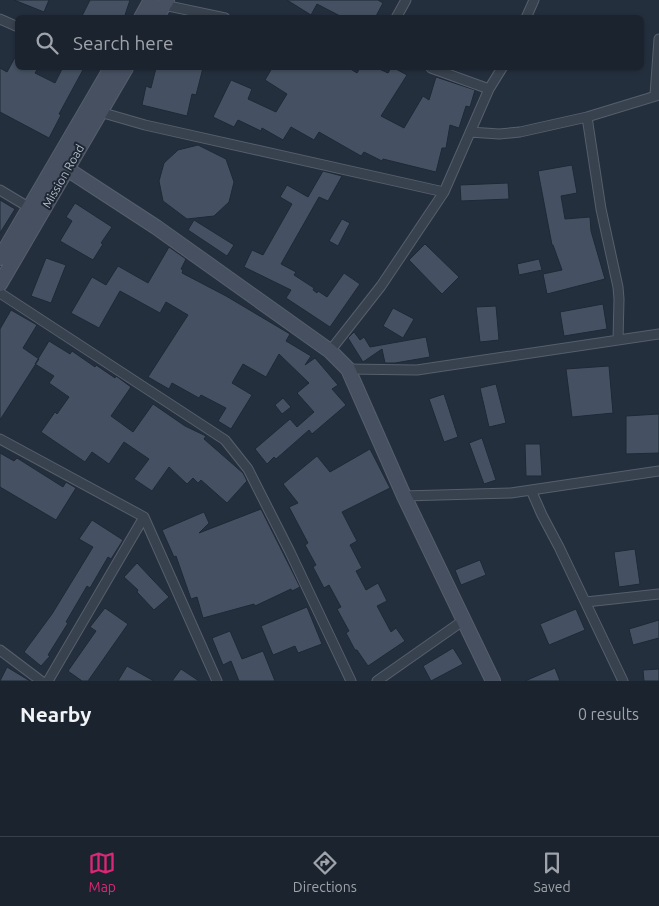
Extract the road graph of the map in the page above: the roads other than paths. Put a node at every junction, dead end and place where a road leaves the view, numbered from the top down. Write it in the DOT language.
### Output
graph roads {
  1 [pos="406,0"];
  2 [pos="534,0"];
  3 [pos="161,2"];
  4 [pos="144,15"];
  5 [pos="157,15"];
  6 [pos="213,15"];
  7 [pos="398,15"];
  8 [pos="527,15"];
  9 [pos="0,19"];
  10 [pos="15,25"];
  11 [pos="659,39"];
  12 [pos="109,70"];
  13 [pos="125,70"];
  14 [pos="437,70"];
  15 [pos="501,70"];
  16 [pos="489,89"];
  17 [pos="657,95"];
  18 [pos="100,112"];
  19 [pos="587,117"];
  20 [pos="470,132"];
  21 [pos="67,169"];
  22 [pos="0,190"];
  23 [pos="444,192"];
  24 [pos="30,208"];
  25 [pos="0,258"];
  26 [pos="0,284"];
  27 [pos="0,293"];
  28 [pos="659,334"];
  29 [pos="618,340"];
  30 [pos="330,351"];
  31 [pos="348,369"];
  32 [pos="0,439"];
  33 [pos="659,471"];
  34 [pos="531,490"];
  35 [pos="404,496"];
  36 [pos="144,517"];
  37 [pos="659,594"];
  38 [pos="586,602"];
  39 [pos="464,620"];
  40 [pos="0,650"];
  41 [pos="41,681"];
  42 [pos="48,681"];
  43 [pos="217,681"];
  44 [pos="351,681"];
  45 [pos="377,681"];
  46 [pos="493,681"];
  47 [pos="623,681"];
  1 -- 7 [label="street"];
  2 -- 8 [label="street"];
  3 -- 4 [label="street"];
  3 -- 5 [label="street"];
  3 -- 6 [label="street"];
  9 -- 10 [label="street"];
  11 -- 17 [label="street"];
  12 -- 24 [label="street, Mission Road"];
  13 -- 18 [label="street, Mission Road"];
  14 -- 16 [label="street"];
  15 -- 16 [label="street"];
  16 -- 20 [label="street"];
  17 -- 19 [label="street"];
  18 -- 21 [label="street, Mission Road"];
  18 -- 23 [label="street"];
  19 -- 20 [label="street"];
  19 -- 29 [label="street"];
  20 -- 23 [label="street"];
  21 -- 26 [label="street, Mission Road"];
  21 -- 30 [label="street"];
  22 -- 24 [label="street"];
  23 -- 30 [label="street"];
  24 -- 25 [label="street, Mission Road"];
  27 -- 44 [label="street"];
  28 -- 29 [label="street"];
  29 -- 31 [label="street"];
  30 -- 31 [label="street"];
  31 -- 35 [label="street"];
  32 -- 36 [label="street"];
  33 -- 34 [label="street"];
  34 -- 35 [label="street"];
  34 -- 38 [label="street"];
  35 -- 39 [label="street"];
  36 -- 42 [label="street"];
  36 -- 43 [label="street"];
  37 -- 38 [label="street"];
  38 -- 47 [label="street"];
  39 -- 45 [label="street"];
  39 -- 46 [label="street"];
  40 -- 41 [label="street"];
}
